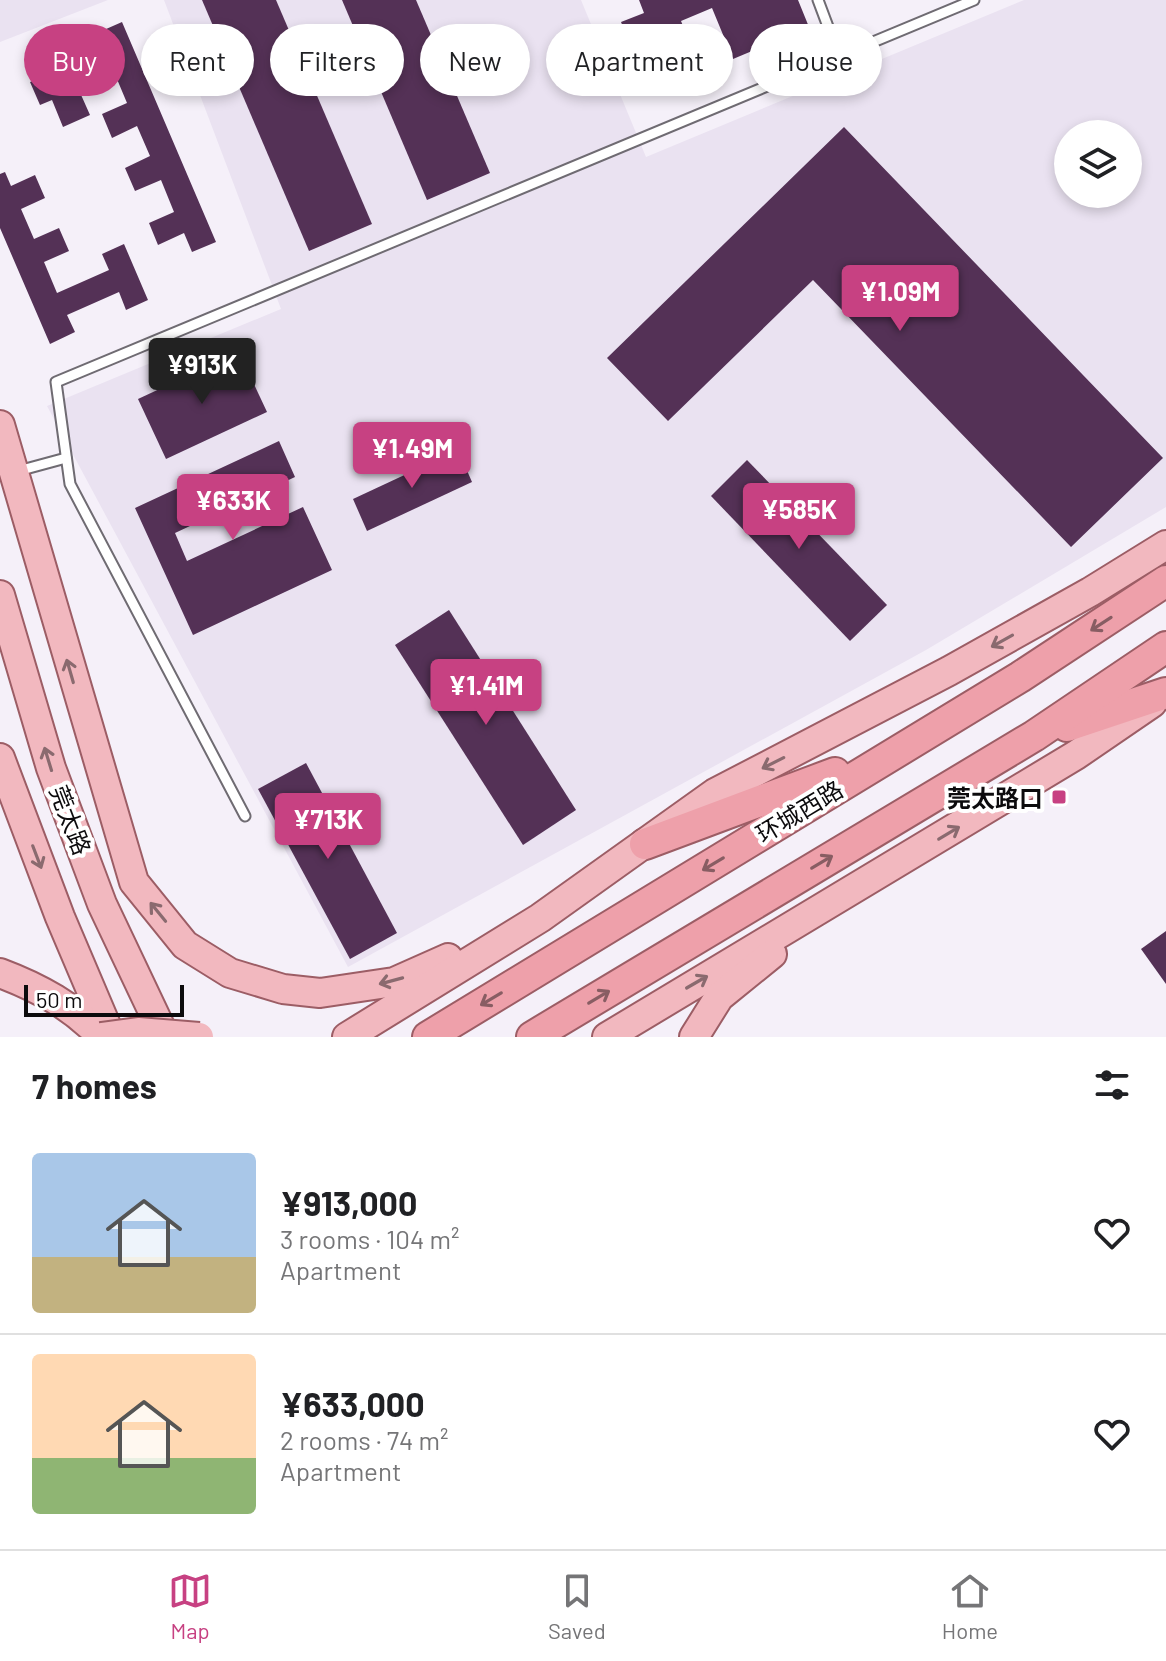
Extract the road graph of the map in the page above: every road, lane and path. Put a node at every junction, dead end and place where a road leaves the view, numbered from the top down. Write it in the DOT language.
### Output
graph roads {
  1 [pos="818,0"];
  2 [pos="974,0"];
  3 [pos="827,24"];
  4 [pos="882,38"];
  5 [pos="749,93"];
  6 [pos="0,425"];
  7 [pos="66,458"];
  8 [pos="14,472"];
  9 [pos="1166,545"];
  10 [pos="1166,581"];
  11 [pos="0,595"];
  12 [pos="1166,647"];
  13 [pos="1166,694"];
  14 [pos="1034,736"];
  15 [pos="908,746"];
  16 [pos="0,758"];
  17 [pos="245,816"];
  18 [pos="645,844"];
  19 [pos="882,873"];
  20 [pos="540,918"];
  21 [pos="0,973"];
  22 [pos="101,1037"];
  23 [pos="111,1037"];
  24 [pos="165,1037"];
  25 [pos="199,1037"];
  26 [pos="347,1037"];
  27 [pos="428,1037"];
  28 [pos="532,1037"];
  29 [pos="607,1037"];
  30 [pos="694,1037"];
  1 -- 3 [label="lane"];
  2 -- 4 [label="lane"];
  5 -- 7 [label="lane"];
  6 -- 8 [label="main road"];
  7 -- 8 [label="lane"];
  7 -- 17 [label="lane"];
  20 -- 8 [label="main road, one-way"];
  9 -- 18 [label="main road, one-way"];
  10 -- 15 [label="highway, 环城西路, one-way"];
  24 -- 11 [label="main road, 莞太路, one-way"];
  12 -- 14 [label="highway"];
  13 -- 14 [label="highway"];
  19 -- 13 [label="main road, one-way"];
  28 -- 14 [label="highway, one-way"];
  15 -- 18 [label="highway"];
  15 -- 27 [label="highway, 环城西路, one-way"];
  16 -- 23 [label="main road, 莞太路, one-way"];
  18 -- 20 [label="main road"];
  29 -- 19 [label="main road, one-way"];
  19 -- 30 [label="main road"];
  20 -- 26 [label="main road"];
  21 -- 22 [label="main road"];
  22 -- 25 [label="main road, bridge"];
}
